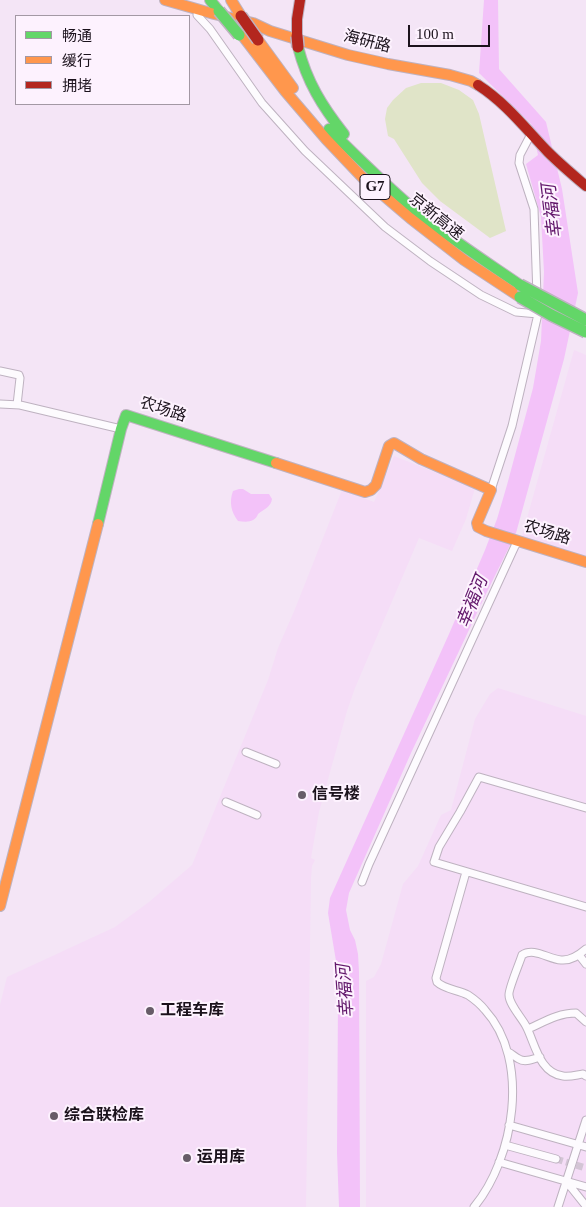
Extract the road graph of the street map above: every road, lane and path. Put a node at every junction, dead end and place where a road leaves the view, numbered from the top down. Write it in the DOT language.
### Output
graph roads {
  1 [pos="165,0"];
  2 [pos="210,0"];
  3 [pos="231,0"];
  4 [pos="300,0"];
  5 [pos="221,8"];
  6 [pos="198,10"];
  7 [pos="534,136"];
  8 [pos="586,186"];
  9 [pos="418,212"];
  10 [pos="520,291"];
  11 [pos="538,314"];
  12 [pos="586,320"];
  13 [pos="586,332"];
  14 [pos="0,371"];
  15 [pos="0,404"];
  16 [pos="17,405"];
  17 [pos="121,428"];
  18 [pos="491,490"];
  19 [pos="518,540"];
  20 [pos="586,562"];
  21 [pos="246,752"];
  22 [pos="276,764"];
  23 [pos="226,802"];
  24 [pos="586,808"];
  25 [pos="257,815"];
  26 [pos="466,872"];
  27 [pos="362,882"];
  28 [pos="0,906"];
  29 [pos="586,907"];
  30 [pos="586,949"];
  31 [pos="579,955"];
  32 [pos="586,964"];
  33 [pos="586,1022"];
  34 [pos="528,1030"];
  35 [pos="508,1052"];
  36 [pos="540,1057"];
  37 [pos="585,1073"];
  38 [pos="586,1120"];
  39 [pos="509,1125"];
  40 [pos="505,1145"];
  41 [pos="578,1145"];
  42 [pos="586,1147"];
  43 [pos="556,1159"];
  44 [pos="499,1162"];
  45 [pos="566,1181"];
  46 [pos="586,1187"];
  47 [pos="586,1206"];
  48 [pos="474,1207"];
  49 [pos="558,1207"];
  1 -- 6 [label="main road, 海研路"];
  2 -- 5 [label="main road, 京新高速"];
  3 -- 9 [label="main road, 京新高速 / G7, bridge"];
  4 -- 9 [label="main road"];
  5 -- 10 [label="main road, 京新高速 / G7, bridge"];
  6 -- 7 [label="main road, 海研路"];
  6 -- 11 [label="street"];
  7 -- 8 [label="main road, 海研路"];
  7 -- 11 [label="street"];
  9 -- 10 [label="main road, 京新高速 / G7"];
  10 -- 12 [label="main road, 京新高速 / G7, bridge"];
  10 -- 13 [label="main road, 京新高速 / G7, bridge"];
  11 -- 18 [label="street"];
  14 -- 16 [label="street"];
  15 -- 16 [label="street"];
  16 -- 17 [label="street"];
  17 -- 18 [label="main road, 农场路"];
  17 -- 28 [label="main road, 农场路"];
  18 -- 19 [label="main road, 农场路"];
  19 -- 20 [label="main road, 农场路"];
  19 -- 27 [label="street"];
  21 -- 22 [label="street"];
  23 -- 25 [label="street"];
  24 -- 26 [label="street"];
  26 -- 29 [label="street"];
  26 -- 35 [label="street"];
  30 -- 31 [label="street"];
  31 -- 32 [label="street"];
  31 -- 34 [label="street"];
  33 -- 34 [label="street"];
  34 -- 36 [label="street"];
  35 -- 36 [label="street"];
  35 -- 39 [label="street"];
  36 -- 37 [label="street"];
  38 -- 41 [label="street"];
  39 -- 40 [label="street"];
  39 -- 41 [label="street"];
  40 -- 43 [label="street"];
  40 -- 44 [label="street"];
  41 -- 42 [label="street"];
  41 -- 45 [label="street"];
  44 -- 45 [label="street"];
  44 -- 48 [label="street"];
  45 -- 46 [label="street"];
  45 -- 47 [label="street"];
  45 -- 49 [label="street"];
}
